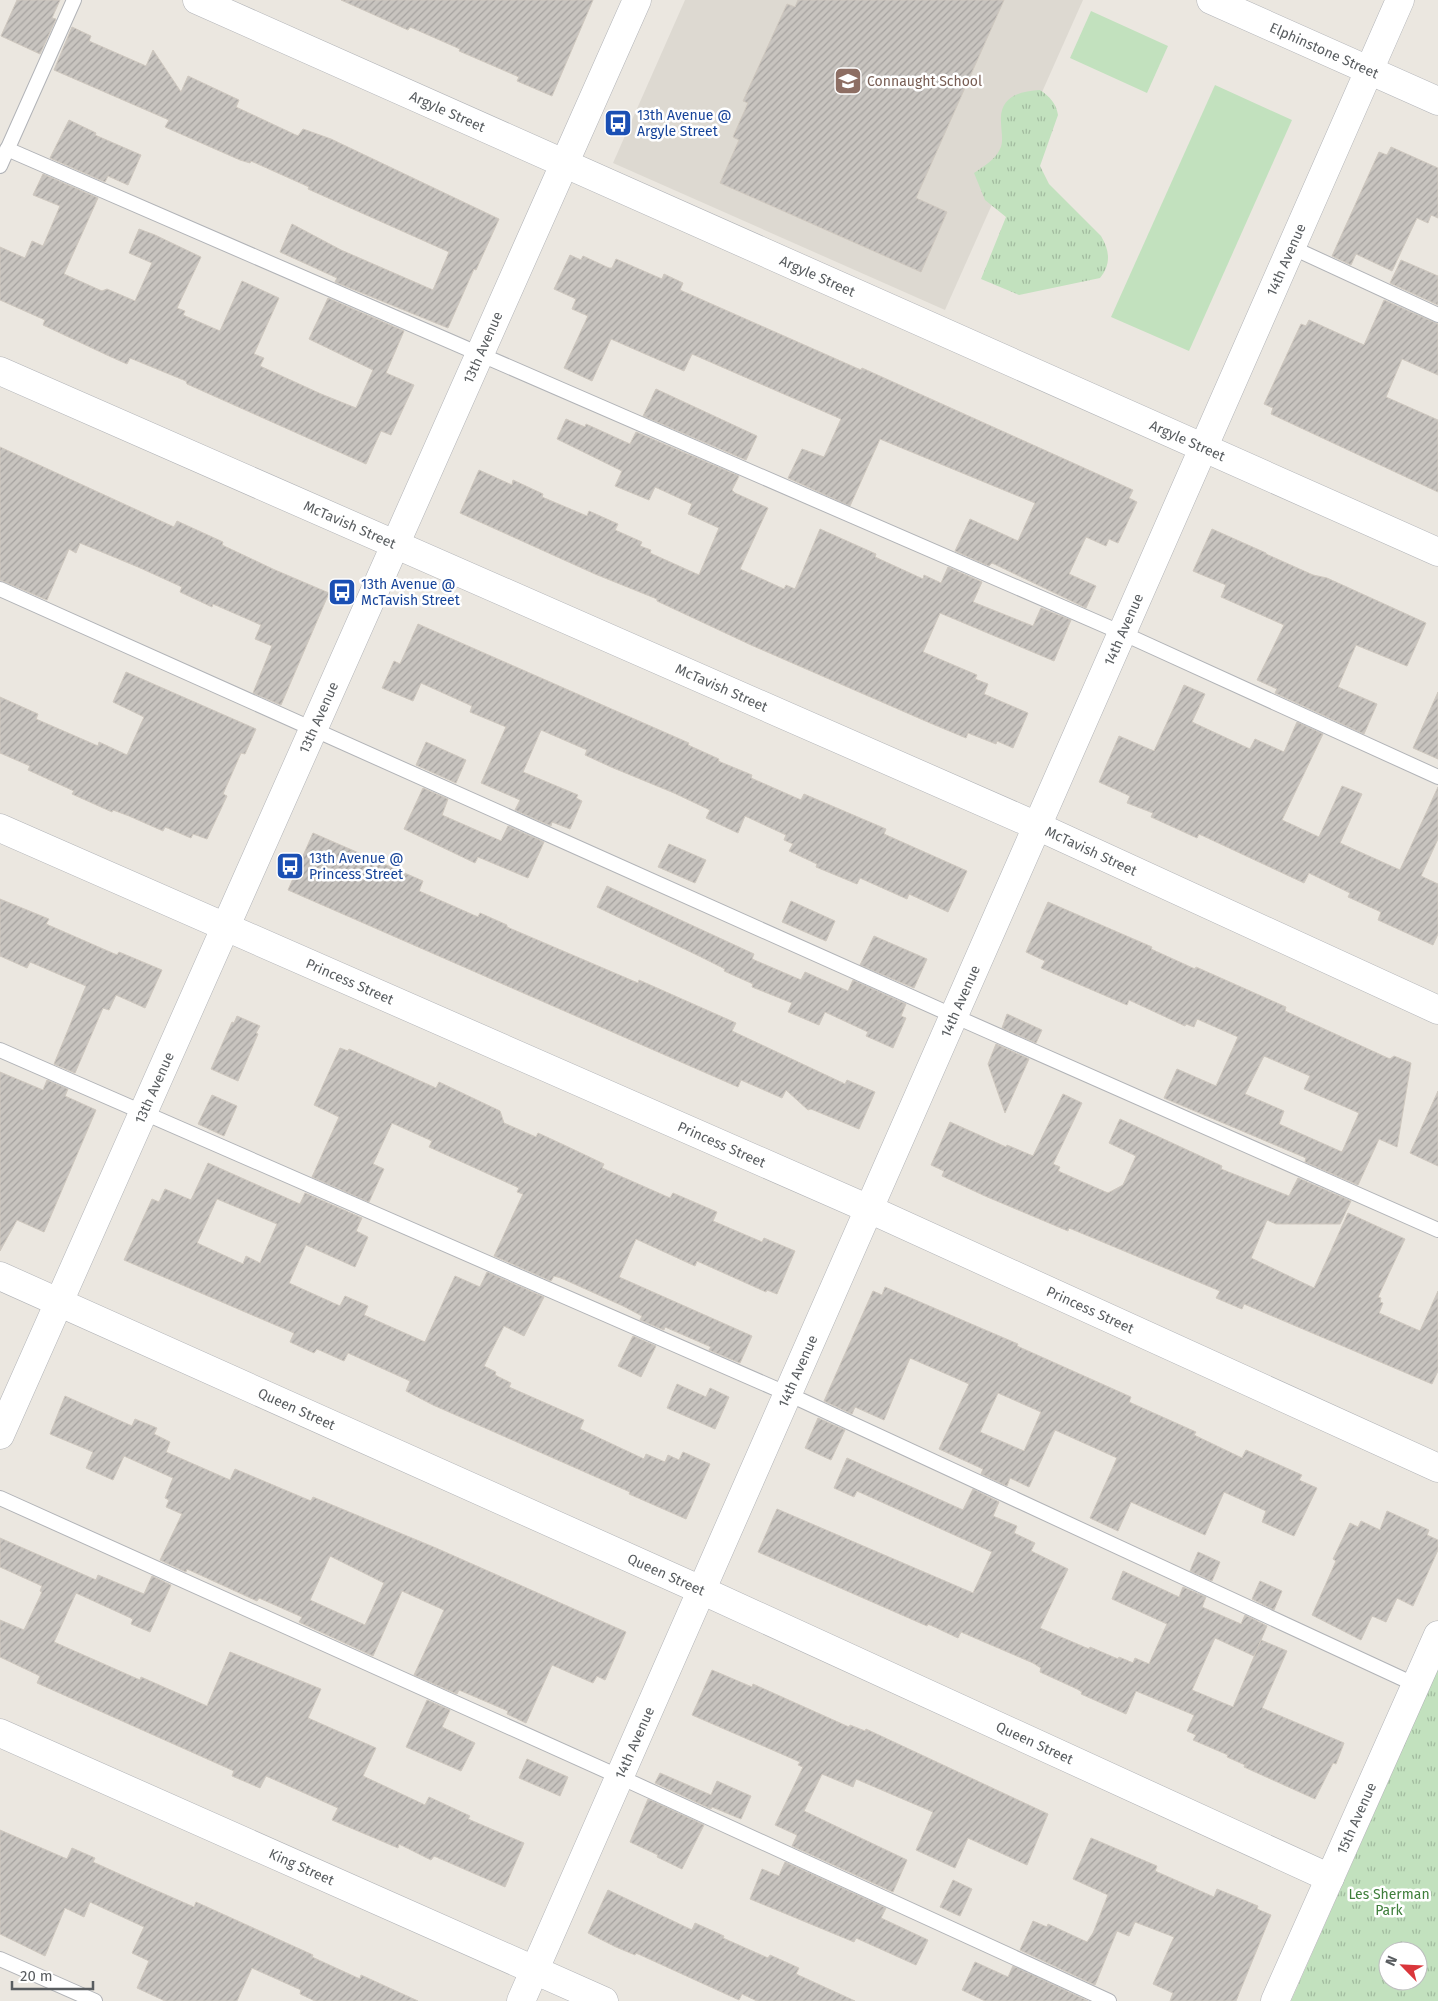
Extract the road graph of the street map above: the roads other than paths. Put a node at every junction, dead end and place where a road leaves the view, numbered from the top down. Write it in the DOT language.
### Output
graph roads {
  1 [pos="74,0"];
  2 [pos="196,0"];
  3 [pos="637,0"];
  4 [pos="1211,0"];
  5 [pos="1400,0"];
  6 [pos="1369,71"];
  7 [pos="1438,101"];
  8 [pos="7,150"];
  9 [pos="565,164"];
  10 [pos="0,166"];
  11 [pos="1291,247"];
  12 [pos="1438,315"];
  13 [pos="480,353"];
  14 [pos="0,371"];
  15 [pos="1204,447"];
  16 [pos="395,546"];
  17 [pos="1438,552"];
  18 [pos="0,589"];
  19 [pos="1122,633"];
  20 [pos="314,728"];
  21 [pos="1438,777"];
  22 [pos="1037,826"];
  23 [pos="0,828"];
  24 [pos="226,928"];
  25 [pos="1438,1010"];
  26 [pos="954,1016"];
  27 [pos="0,1050"];
  28 [pos="143,1113"];
  29 [pos="869,1209"];
  30 [pos="1438,1230"];
  31 [pos="0,1276"];
  32 [pos="59,1302"];
  33 [pos="788,1394"];
  34 [pos="0,1435"];
  35 [pos="1438,1468"];
  36 [pos="0,1498"];
  37 [pos="701,1590"];
  38 [pos="1438,1635"];
  39 [pos="1416,1685"];
  40 [pos="0,1733"];
  41 [pos="620,1777"];
  42 [pos="1330,1878"];
  43 [pos="0,1959"];
  44 [pos="535,1970"];
  45 [pos="95,2001"];
  46 [pos="521,2001"];
  47 [pos="604,2001"];
  48 [pos="1109,2001"];
  49 [pos="1276,2001"];
  1 -- 8 [label="lane"];
  2 -- 9 [label="street, Argyle Street"];
  3 -- 9 [label="street, 13th Avenue"];
  4 -- 6 [label="street, Elphinstone Street"];
  5 -- 6 [label="street, 14th Avenue"];
  6 -- 7 [label="street, Elphinstone Street"];
  6 -- 11 [label="street, 14th Avenue"];
  8 -- 10 [label="lane"];
  8 -- 13 [label="lane"];
  9 -- 13 [label="street, 13th Avenue"];
  9 -- 15 [label="street, Argyle Street"];
  11 -- 12 [label="lane"];
  11 -- 15 [label="street, 14th Avenue"];
  13 -- 16 [label="street, 13th Avenue"];
  13 -- 19 [label="lane"];
  14 -- 16 [label="street, McTavish Street"];
  15 -- 17 [label="street, Argyle Street"];
  15 -- 19 [label="street, 14th Avenue"];
  16 -- 20 [label="street, 13th Avenue"];
  16 -- 22 [label="street, McTavish Street"];
  18 -- 20 [label="lane"];
  19 -- 21 [label="lane"];
  19 -- 22 [label="street, 14th Avenue"];
  20 -- 24 [label="street, 13th Avenue"];
  20 -- 26 [label="lane"];
  22 -- 25 [label="street, McTavish Street"];
  22 -- 26 [label="street, 14th Avenue"];
  23 -- 24 [label="street, Princess Street"];
  24 -- 28 [label="street, 13th Avenue"];
  24 -- 29 [label="street, Princess Street"];
  26 -- 29 [label="street, 14th Avenue"];
  26 -- 30 [label="lane"];
  27 -- 28 [label="lane"];
  28 -- 32 [label="street, 13th Avenue"];
  28 -- 33 [label="lane"];
  29 -- 33 [label="street, 14th Avenue"];
  29 -- 35 [label="street, Princess Street"];
  31 -- 32 [label="street, Queen Street"];
  32 -- 34 [label="street, 13th Avenue"];
  32 -- 37 [label="street, Queen Street"];
  33 -- 37 [label="street, 14th Avenue"];
  33 -- 39 [label="lane"];
  36 -- 41 [label="lane"];
  37 -- 41 [label="street, 14th Avenue"];
  37 -- 42 [label="street, Queen Street"];
  38 -- 39 [label="street, 15th Avenue"];
  39 -- 42 [label="street, 15th Avenue"];
  40 -- 44 [label="street, King Street"];
  41 -- 44 [label="street, 14th Avenue"];
  41 -- 48 [label="lane"];
  42 -- 49 [label="street, 15th Avenue"];
  43 -- 45 [label="lane"];
  44 -- 46 [label="street, 14th Avenue"];
  44 -- 47 [label="street, King Street"];
}
